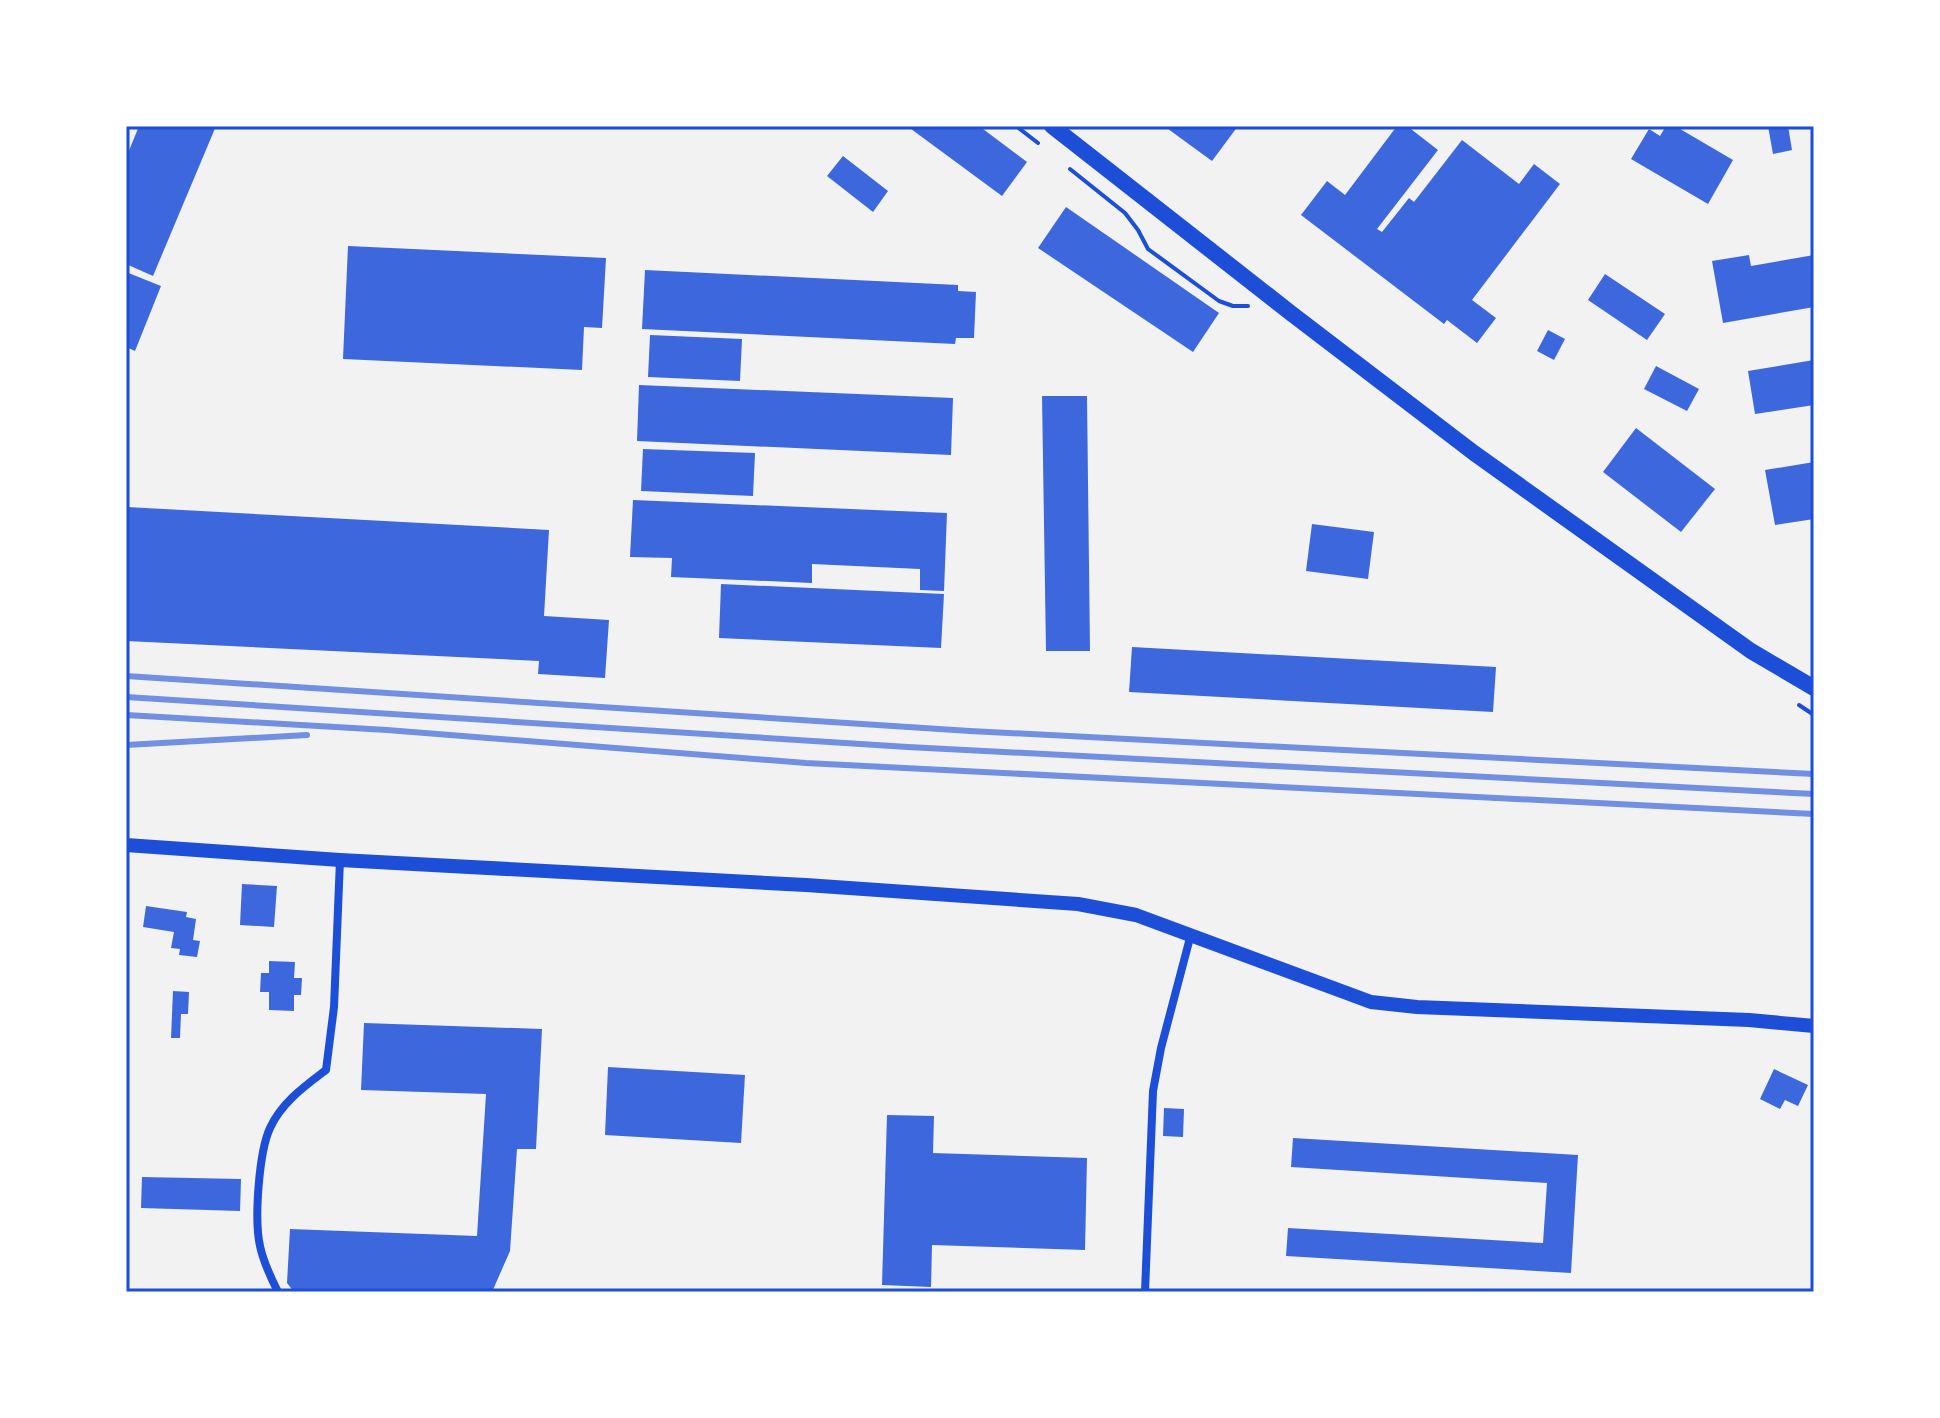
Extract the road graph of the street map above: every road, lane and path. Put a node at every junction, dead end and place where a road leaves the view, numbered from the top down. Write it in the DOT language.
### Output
graph roads {
  1 [pos="1052,126"];
  2 [pos="1814,688"];
  3 [pos="1798,704"];
  4 [pos="1814,715"];
  5 [pos="126,845"];
  6 [pos="340,860"];
  7 [pos="1191,934"];
  8 [pos="1814,1026"];
  9 [pos="278,1292"];
  10 [pos="1145,1292"];
  1 -- 2 [label="main road"];
  3 -- 4 [label="path"];
  5 -- 6 [label="street"];
  6 -- 7 [label="street"];
  6 -- 9 [label="street"];
  7 -- 8 [label="street"];
  7 -- 10 [label="street"];
}
